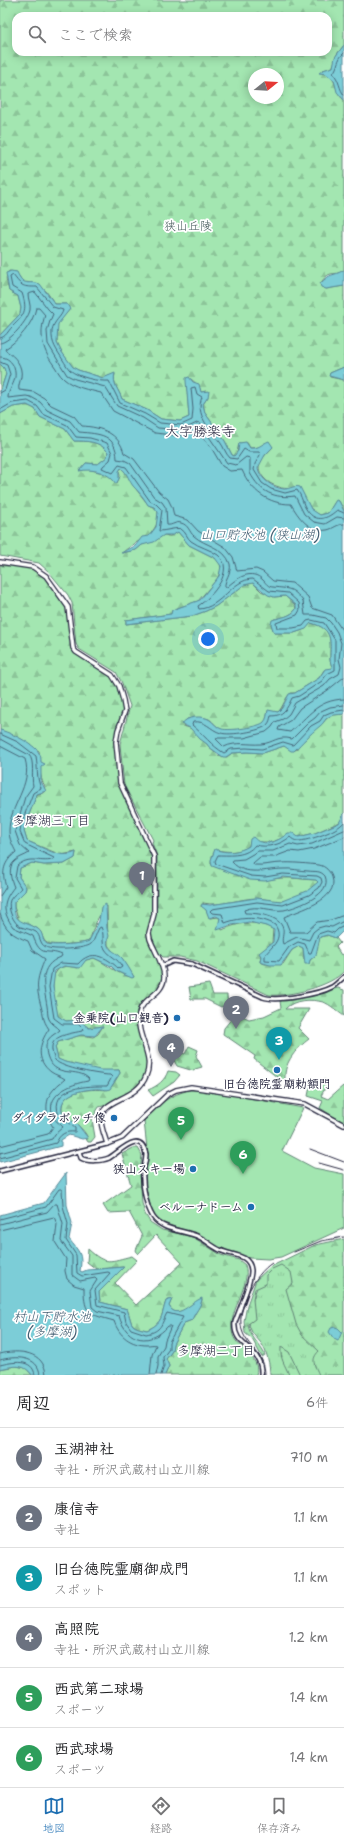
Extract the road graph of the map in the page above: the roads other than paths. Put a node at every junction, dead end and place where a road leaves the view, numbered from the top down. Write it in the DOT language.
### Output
graph roads {
  1 [pos="0,562"];
  2 [pos="162,966"];
  3 [pos="344,977"];
  4 [pos="344,1125"];
  5 [pos="107,1144"];
  6 [pos="79,1151"];
  7 [pos="0,1171"];
  8 [pos="261,1375"];
  1 -- 2 [label="main road"];
  2 -- 3 [label="street"];
  2 -- 5 [label="main road"];
  4 -- 5 [label="main road"];
  5 -- 6 [label="street"];
  6 -- 7 [label="street"];
  6 -- 8 [label="street"];
}
